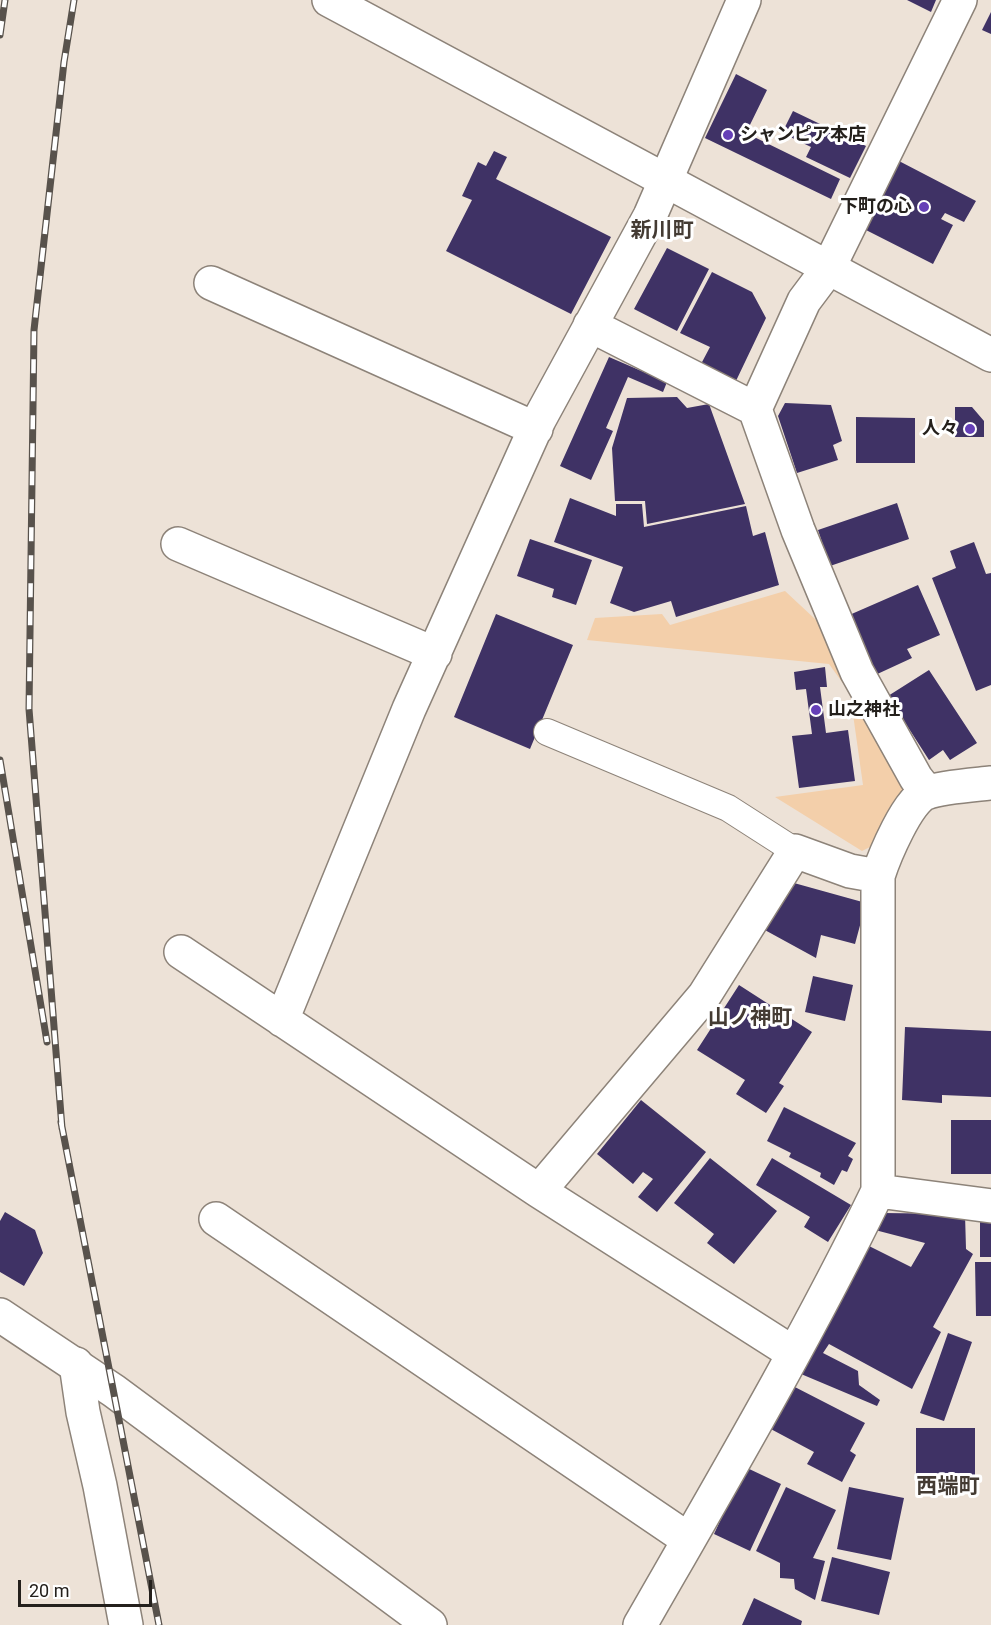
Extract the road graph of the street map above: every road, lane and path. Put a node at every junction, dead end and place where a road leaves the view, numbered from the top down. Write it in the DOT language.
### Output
graph roads {
  1 [pos="329,0"];
  2 [pos="744,0"];
  3 [pos="960,0"];
  4 [pos="666,181"];
  5 [pos="828,268"];
  6 [pos="211,284"];
  7 [pos="590,325"];
  8 [pos="991,355"];
  9 [pos="755,409"];
  10 [pos="536,429"];
  11 [pos="178,544"];
  12 [pos="435,654"];
  13 [pos="547,732"];
  14 [pos="986,780"];
  15 [pos="927,792"];
  16 [pos="795,851"];
  17 [pos="878,876"];
  18 [pos="181,952"];
  19 [pos="282,1020"];
  20 [pos="539,1191"];
  21 [pos="878,1191"];
  22 [pos="991,1206"];
  23 [pos="216,1219"];
  24 [pos="0,1315"];
  25 [pos="793,1353"];
  26 [pos="76,1364"];
  27 [pos="689,1539"];
  28 [pos="126,1625"];
  29 [pos="430,1625"];
  30 [pos="640,1625"];
  1 -- 4 [label="street"];
  2 -- 4 [label="street"];
  3 -- 5 [label="street"];
  4 -- 5 [label="street"];
  4 -- 7 [label="street"];
  5 -- 8 [label="street"];
  5 -- 9 [label="street"];
  6 -- 10 [label="street"];
  7 -- 9 [label="street"];
  7 -- 10 [label="street"];
  9 -- 15 [label="street"];
  10 -- 12 [label="street"];
  11 -- 12 [label="street"];
  12 -- 19 [label="street"];
  13 -- 16 [label="lane"];
  14 -- 15 [label="street"];
  15 -- 17 [label="street"];
  16 -- 17 [label="street"];
  16 -- 20 [label="street"];
  17 -- 21 [label="street"];
  18 -- 19 [label="street"];
  19 -- 20 [label="street"];
  20 -- 25 [label="street"];
  21 -- 22 [label="street"];
  21 -- 25 [label="street"];
  23 -- 27 [label="street"];
  24 -- 26 [label="street"];
  25 -- 27 [label="street"];
  26 -- 28 [label="street"];
  26 -- 29 [label="street"];
  27 -- 30 [label="street"];
}
